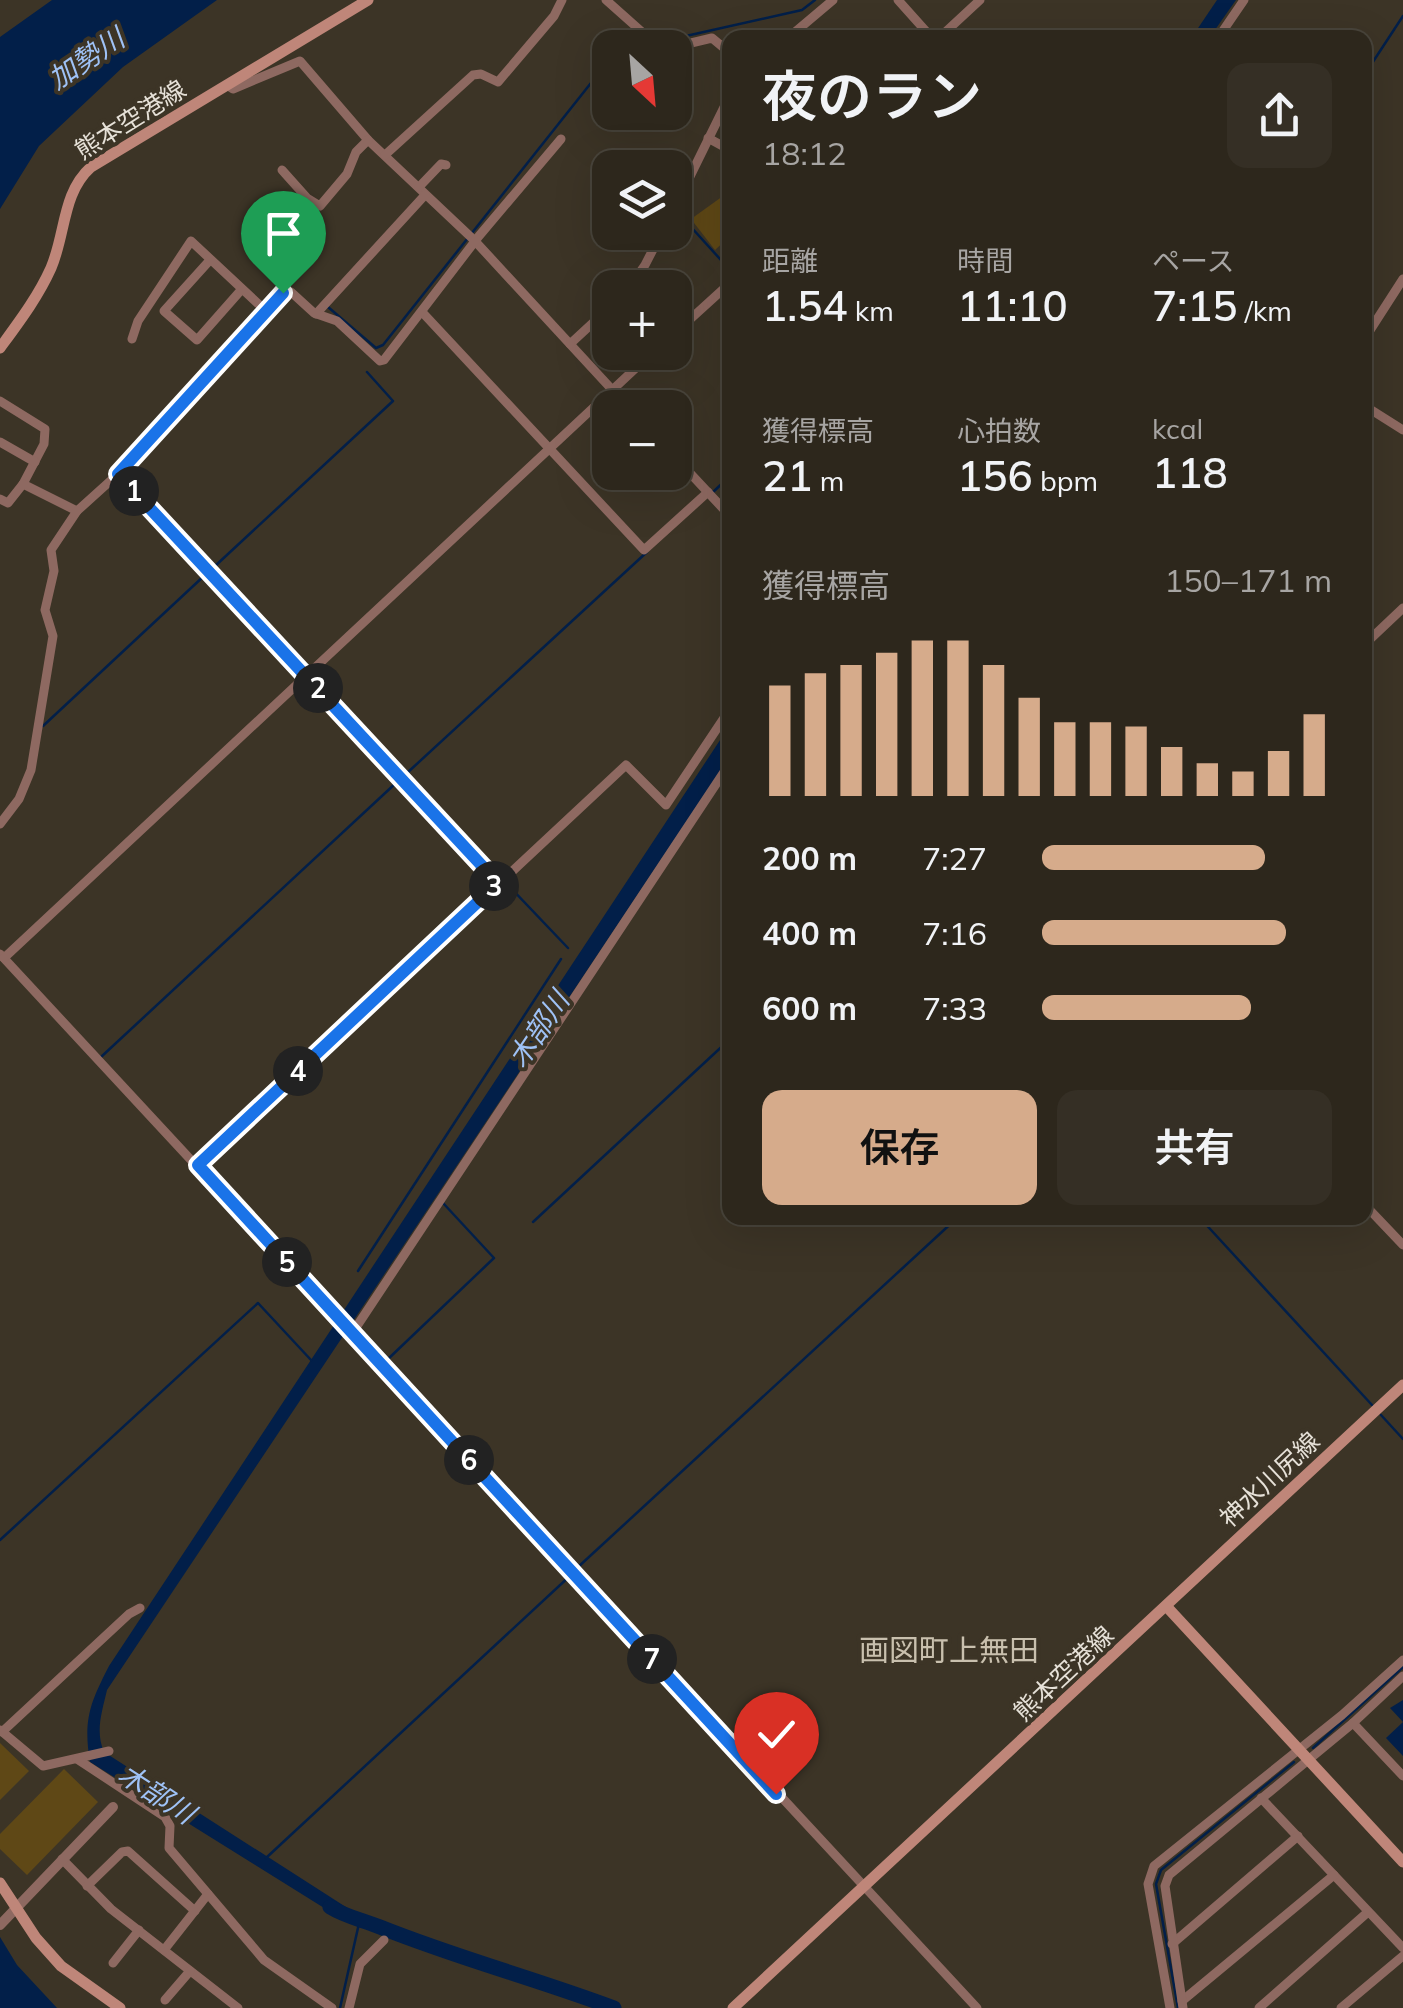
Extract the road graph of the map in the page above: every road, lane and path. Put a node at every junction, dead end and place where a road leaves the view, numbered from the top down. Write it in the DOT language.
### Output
graph roads {
  1 [pos="368,0"];
  2 [pos="562,0"];
  3 [pos="606,0"];
  4 [pos="833,0"];
  5 [pos="898,0"];
  6 [pos="980,0"];
  7 [pos="1244,0"];
  8 [pos="640,30"];
  9 [pos="797,30"];
  10 [pos="927,30"];
  11 [pos="944,30"];
  12 [pos="1223,30"];
  13 [pos="692,43"];
  14 [pos="722,46"];
  15 [pos="226,85"];
  16 [pos="722,111"];
  17 [pos="708,138"];
  18 [pos="561,139"];
  19 [pos="368,140"];
  20 [pos="722,146"];
  21 [pos="385,154"];
  22 [pos="446,165"];
  23 [pos="282,170"];
  24 [pos="692,172"];
  25 [pos="422,191"];
  26 [pos="472,238"];
  27 [pos="210,260"];
  28 [pos="1403,279"];
  29 [pos="242,289"];
  30 [pos="722,290"];
  31 [pos="267,312"];
  32 [pos="422,312"];
  33 [pos="316,314"];
  34 [pos="692,318"];
  35 [pos="592,324"];
  36 [pos="1372,327"];
  37 [pos="132,338"];
  38 [pos="570,344"];
  39 [pos="0,348"];
  40 [pos="634,370"];
  41 [pos="612,390"];
  42 [pos="0,401"];
  43 [pos="592,408"];
  44 [pos="1372,410"];
  45 [pos="1403,430"];
  46 [pos="0,442"];
  47 [pos="549,448"];
  48 [pos="35,462"];
  49 [pos="118,474"];
  50 [pos="692,475"];
  51 [pos="23,484"];
  52 [pos="708,492"];
  53 [pos="0,499"];
  54 [pos="722,507"];
  55 [pos="77,511"];
  56 [pos="1403,608"];
  57 [pos="1372,637"];
  58 [pos="306,675"];
  59 [pos="722,721"];
  60 [pos="722,775"];
  61 [pos="0,824"];
  62 [pos="498,883"];
  63 [pos="2,956"];
  64 [pos="198,1165"];
  65 [pos="1372,1212"];
  66 [pos="1403,1245"];
  67 [pos="351,1331"];
  68 [pos="1403,1386"];
  69 [pos="1167,1606"];
  70 [pos="140,1608"];
  71 [pos="1403,1660"];
  72 [pos="1403,1676"];
  73 [pos="1353,1723"];
  74 [pos="1,1731"];
  75 [pos="1298,1750"];
  76 [pos="108,1751"];
  77 [pos="82,1757"];
  78 [pos="1307,1760"];
  79 [pos="1403,1776"];
  80 [pos="125,1792"];
  81 [pos="1261,1798"];
  82 [pos="112,1807"];
  83 [pos="1298,1836"];
  84 [pos="62,1859"];
  85 [pos="1403,1862"];
  86 [pos="1334,1875"];
  87 [pos="0,1883"];
  88 [pos="87,1886"];
  89 [pos="866,1886"];
  90 [pos="208,1894"];
  91 [pos="14,1908"];
  92 [pos="195,1911"];
  93 [pos="1368,1912"];
  94 [pos="2,1923"];
  95 [pos="139,1930"];
  96 [pos="384,1940"];
  97 [pos="1172,1944"];
  98 [pos="1403,1948"];
  99 [pos="164,1950"];
  100 [pos="1403,1956"];
  101 [pos="113,1963"];
  102 [pos="190,1970"];
  103 [pos="165,2000"];
  104 [pos="1169,2004"];
  105 [pos="1183,2004"];
  106 [pos="1262,2007"];
  107 [pos="120,2008"];
  108 [pos="238,2008"];
  109 [pos="332,2008"];
  110 [pos="350,2008"];
  111 [pos="733,2008"];
  112 [pos="977,2008"];
  113 [pos="1157,2008"];
  114 [pos="1341,2008"];
  1 -- 15 [label="main road, 熊本空港線"];
  2 -- 21 [label="street"];
  3 -- 8 [label="street"];
  4 -- 9 [label="street"];
  5 -- 10 [label="street"];
  6 -- 11 [label="street"];
  7 -- 12 [label="street"];
  13 -- 14 [label="street"];
  15 -- 19 [label="street"];
  15 -- 39 [label="main road, 熊本空港線"];
  16 -- 17 [label="street"];
  17 -- 20 [label="street"];
  17 -- 24 [label="street"];
  18 -- 26 [label="street"];
  19 -- 21 [label="street"];
  19 -- 23 [label="street"];
  21 -- 25 [label="street"];
  22 -- 25 [label="street"];
  25 -- 26 [label="street"];
  25 -- 33 [label="street"];
  26 -- 32 [label="street"];
  26 -- 38 [label="street"];
  27 -- 29 [label="street"];
  27 -- 29 [label="street"];
  27 -- 37 [label="street"];
  28 -- 36 [label="street"];
  29 -- 31 [label="street"];
  30 -- 34 [label="street"];
  31 -- 33 [label="street"];
  31 -- 49 [label="street"];
  32 -- 33 [label="street"];
  32 -- 47 [label="street"];
  35 -- 38 [label="street"];
  38 -- 41 [label="street"];
  40 -- 41 [label="street"];
  42 -- 48 [label="street"];
  43 -- 47 [label="street"];
  44 -- 45 [label="street"];
  46 -- 48 [label="street"];
  47 -- 52 [label="street"];
  47 -- 58 [label="street"];
  48 -- 51 [label="street"];
  49 -- 55 [label="street"];
  49 -- 58 [label="street"];
  50 -- 52 [label="street"];
  51 -- 53 [label="street"];
  51 -- 55 [label="street"];
  52 -- 54 [label="street"];
  55 -- 61 [label="street"];
  56 -- 57 [label="street"];
  58 -- 62 [label="street"];
  58 -- 63 [label="street"];
  59 -- 62 [label="street"];
  60 -- 67 [label="street"];
  62 -- 64 [label="street"];
  63 -- 64 [label="street"];
  64 -- 67 [label="street"];
  65 -- 66 [label="street"];
  67 -- 89 [label="street"];
  68 -- 69 [label="main road, 神水川尻線"];
  69 -- 75 [label="main road"];
  69 -- 89 [label="main road, 熊本空港線"];
  70 -- 74 [label="street"];
  71 -- 75 [label="street"];
  72 -- 73 [label="street"];
  73 -- 78 [label="street"];
  73 -- 79 [label="street"];
  74 -- 77 [label="street"];
  75 -- 78 [label="main road"];
  75 -- 104 [label="street"];
  76 -- 77 [label="street"];
  77 -- 80 [label="street"];
  78 -- 81 [label="street"];
  78 -- 85 [label="main road"];
  80 -- 82 [label="street"];
  80 -- 90 [label="street"];
  81 -- 83 [label="street"];
  81 -- 97 [label="street"];
  82 -- 84 [label="street"];
  83 -- 86 [label="street"];
  83 -- 97 [label="street"];
  84 -- 88 [label="street"];
  84 -- 91 [label="street"];
  86 -- 93 [label="street"];
  86 -- 105 [label="street"];
  87 -- 91 [label="main road"];
  88 -- 92 [label="street"];
  88 -- 95 [label="street"];
  89 -- 111 [label="main road, 熊本空港線"];
  89 -- 112 [label="street"];
  90 -- 92 [label="street"];
  90 -- 109 [label="street"];
  91 -- 94 [label="street"];
  91 -- 107 [label="main road"];
  92 -- 99 [label="street"];
  93 -- 98 [label="street"];
  93 -- 106 [label="street"];
  95 -- 99 [label="street"];
  95 -- 101 [label="street"];
  96 -- 110 [label="street"];
  97 -- 105 [label="street"];
  99 -- 102 [label="street"];
  100 -- 114 [label="street"];
  102 -- 103 [label="street"];
  102 -- 108 [label="street"];
  104 -- 113 [label="street"];
}
